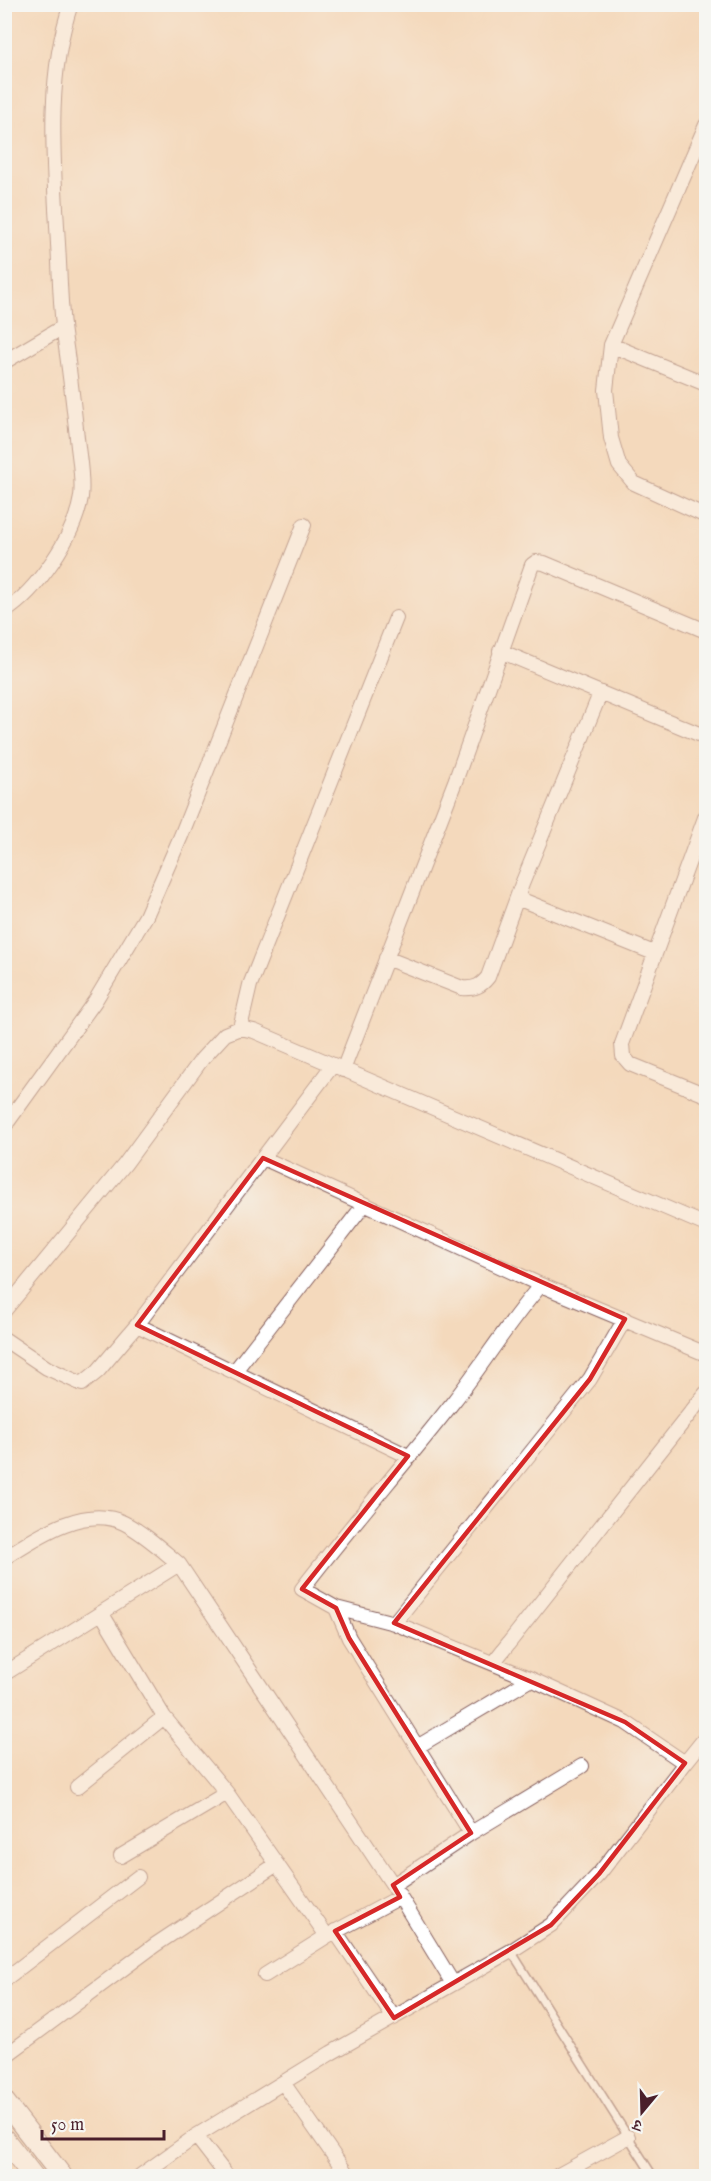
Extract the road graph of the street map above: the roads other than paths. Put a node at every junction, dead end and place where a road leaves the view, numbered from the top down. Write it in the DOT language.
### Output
graph roads {
  1 [pos="70,4"];
  2 [pos="706,125"];
  3 [pos="63,327"];
  4 [pos="612,345"];
  5 [pos="4,362"];
  6 [pos="705,379"];
  7 [pos="706,516"];
  8 [pos="304,525"];
  9 [pos="4,612"];
  10 [pos="396,618"];
  11 [pos="706,631"];
  12 [pos="500,651"];
  13 [pos="600,694"];
  14 [pos="706,737"];
  15 [pos="706,815"];
  16 [pos="517,898"];
  17 [pos="654,953"];
  18 [pos="386,958"];
  19 [pos="240,1028"];
  20 [pos="337,1068"];
  21 [pos="706,1094"];
  22 [pos="4,1127"];
  23 [pos="263,1158"];
  24 [pos="364,1205"];
  25 [pos="706,1225"];
  26 [pos="541,1285"];
  27 [pos="4,1311"];
  28 [pos="625,1319"];
  29 [pos="137,1325"];
  30 [pos="4,1339"];
  31 [pos="706,1354"];
  32 [pos="234,1372"];
  33 [pos="706,1393"];
  34 [pos="408,1456"];
  35 [pos="4,1558"];
  36 [pos="179,1564"];
  37 [pos="336,1608"];
  38 [pos="102,1614"];
  39 [pos="394,1623"];
  40 [pos="493,1663"];
  41 [pos="4,1674"];
  42 [pos="531,1679"];
  43 [pos="164,1718"];
  44 [pos="706,1737"];
  45 [pos="417,1747"];
  46 [pos="685,1763"];
  47 [pos="582,1766"];
  48 [pos="76,1787"];
  49 [pos="227,1793"];
  50 [pos="471,1833"];
  51 [pos="121,1856"];
  52 [pos="277,1864"];
  53 [pos="138,1877"];
  54 [pos="397,1891"];
  55 [pos="331,1933"];
  56 [pos="511,1951"];
  57 [pos="265,1975"];
  58 [pos="4,1980"];
  59 [pos="452,1982"];
  60 [pos="394,2018"];
  61 [pos="4,2056"];
  62 [pos="284,2084"];
  63 [pos="4,2101"];
  64 [pos="196,2136"];
  65 [pos="628,2137"];
  66 [pos="4,2139"];
  67 [pos="33,2176"];
  68 [pos="62,2176"];
  69 [pos="140,2176"];
  70 [pos="227,2176"];
  71 [pos="348,2176"];
  72 [pos="557,2176"];
  73 [pos="653,2176"];
  1 -- 3 [label="street"];
  2 -- 4 [label="street"];
  3 -- 5 [label="street"];
  3 -- 9 [label="street"];
  4 -- 6 [label="street"];
  4 -- 7 [label="street"];
  8 -- 22 [label="street"];
  10 -- 19 [label="street"];
  11 -- 12 [label="street"];
  12 -- 13 [label="street"];
  12 -- 18 [label="street"];
  13 -- 14 [label="street"];
  13 -- 16 [label="street"];
  15 -- 17 [label="street"];
  16 -- 17 [label="street"];
  16 -- 18 [label="street"];
  17 -- 21 [label="street"];
  18 -- 20 [label="street"];
  19 -- 20 [label="street"];
  19 -- 27 [label="street"];
  20 -- 23 [label="street"];
  20 -- 25 [label="street"];
  23 -- 24 [label="street"];
  23 -- 29 [label="street"];
  24 -- 26 [label="street"];
  24 -- 32 [label="street"];
  26 -- 28 [label="street"];
  26 -- 34 [label="street"];
  28 -- 31 [label="street"];
  28 -- 39 [label="street"];
  29 -- 30 [label="street"];
  29 -- 32 [label="street"];
  32 -- 34 [label="street"];
  33 -- 40 [label="street"];
  34 -- 37 [label="street"];
  35 -- 36 [label="street"];
  36 -- 38 [label="street"];
  36 -- 54 [label="street"];
  37 -- 39 [label="street"];
  37 -- 45 [label="street"];
  38 -- 41 [label="street"];
  38 -- 43 [label="street"];
  39 -- 40 [label="street"];
  40 -- 42 [label="street"];
  42 -- 45 [label="street"];
  42 -- 46 [label="street"];
  43 -- 48 [label="street"];
  43 -- 49 [label="street"];
  44 -- 46 [label="street"];
  45 -- 50 [label="street"];
  46 -- 56 [label="street"];
  47 -- 50 [label="street"];
  49 -- 51 [label="street"];
  49 -- 52 [label="street"];
  50 -- 54 [label="street"];
  52 -- 55 [label="street"];
  52 -- 61 [label="street"];
  53 -- 58 [label="street"];
  54 -- 55 [label="street"];
  54 -- 59 [label="street"];
  55 -- 57 [label="street"];
  55 -- 60 [label="street"];
  56 -- 59 [label="street"];
  56 -- 65 [label="lane"];
  59 -- 60 [label="street"];
  60 -- 62 [label="street"];
  62 -- 64 [label="street"];
  62 -- 71 [label="street"];
  63 -- 68 [label="main road"];
  64 -- 69 [label="street"];
  64 -- 70 [label="street"];
  65 -- 72 [label="street"];
  65 -- 73 [label="lane"];
  66 -- 67 [label="main road"];
}
